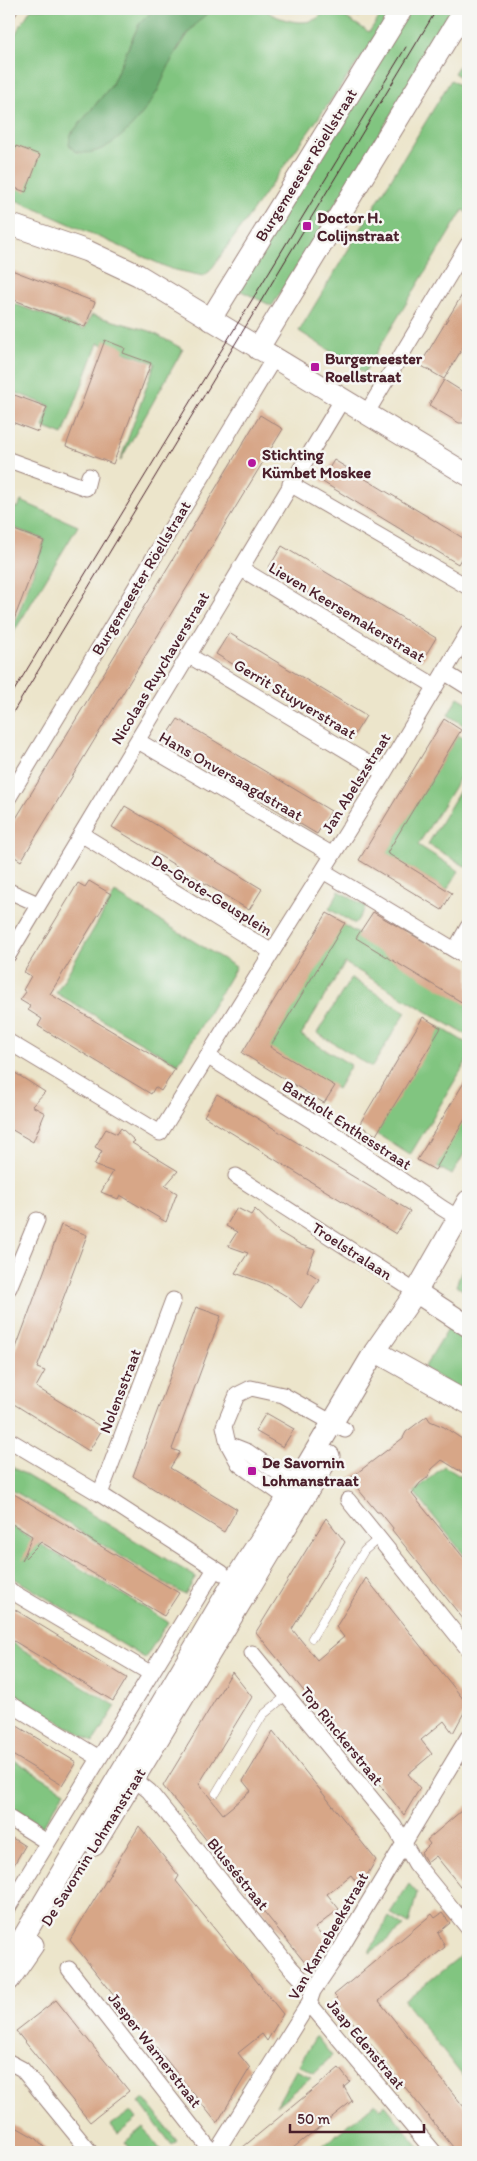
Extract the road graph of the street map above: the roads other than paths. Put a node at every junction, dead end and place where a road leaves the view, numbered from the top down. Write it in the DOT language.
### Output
graph roads {
  1 [pos="402,9"];
  2 [pos="465,9"];
  3 [pos="9,224"];
  4 [pos="468,244"];
  5 [pos="210,320"];
  6 [pos="266,354"];
  7 [pos="342,400"];
  8 [pos="366,414"];
  9 [pos="9,460"];
  10 [pos="468,475"];
  11 [pos="90,476"];
  12 [pos="290,484"];
  13 [pos="240,568"];
  14 [pos="468,587"];
  15 [pos="468,632"];
  16 [pos="188,655"];
  17 [pos="444,672"];
  18 [pos="435,686"];
  19 [pos="468,687"];
  20 [pos="138,741"];
  21 [pos="384,773"];
  22 [pos="9,797"];
  23 [pos="80,834"];
  24 [pos="333,855"];
  25 [pos="323,870"];
  26 [pos="9,891"];
  27 [pos="38,904"];
  28 [pos="468,927"];
  29 [pos="454,950"];
  30 [pos="272,952"];
  31 [pos="9,954"];
  32 [pos="468,958"];
  33 [pos="9,1042"];
  34 [pos="207,1056"];
  35 [pos="236,1176"];
  36 [pos="465,1214"];
  37 [pos="37,1220"];
  38 [pos="9,1288"];
  39 [pos="416,1292"];
  40 [pos="173,1300"];
  41 [pos="468,1326"];
  42 [pos="381,1354"];
  43 [pos="468,1403"];
  44 [pos="339,1426"];
  45 [pos="9,1440"];
  46 [pos="100,1494"];
  47 [pos="297,1496"];
  48 [pos="348,1500"];
  49 [pos="379,1538"];
  50 [pos="215,1569"];
  51 [pos="242,1585"];
  52 [pos="9,1590"];
  53 [pos="312,1638"];
  54 [pos="468,1649"];
  55 [pos="252,1653"];
  56 [pos="150,1674"];
  57 [pos="287,1696"];
  58 [pos="9,1703"];
  59 [pos="468,1737"];
  60 [pos="99,1758"];
  61 [pos="129,1774"];
  62 [pos="216,1793"];
  63 [pos="9,1818"];
  64 [pos="404,1841"];
  65 [pos="48,1842"];
  66 [pos="9,1906"];
  67 [pos="468,1928"];
  68 [pos="9,1957"];
  69 [pos="70,1969"];
  70 [pos="9,1980"];
  71 [pos="311,1997"];
  72 [pos="9,2062"];
  73 [pos="90,2152"];
  74 [pos="214,2152"];
  75 [pos="434,2152"];
  1 -- 5 [label="street, Burgemeester Röellstraat"];
  2 -- 6 [label="street, Burgemeester Röellstraat"];
  3 -- 5 [label="street"];
  4 -- 8 [label="street"];
  5 -- 6 [label="street"];
  6 -- 7 [label="street"];
  6 -- 22 [label="street, Burgemeester Röellstraat"];
  7 -- 8 [label="street"];
  7 -- 12 [label="street, Nicolaas Ruychaverstraat"];
  8 -- 10 [label="street"];
  9 -- 11 [label="street"];
  12 -- 13 [label="street, Nicolaas Ruychaverstraat"];
  12 -- 14 [label="street"];
  13 -- 16 [label="street, Nicolaas Ruychaverstraat"];
  13 -- 18 [label="street, Lieven Keersemakerstraat"];
  15 -- 17 [label="street, Jan Abelszstraat"];
  16 -- 20 [label="street, Nicolaas Ruychaverstraat"];
  16 -- 21 [label="street, Gerrit Stuyverstraat"];
  17 -- 18 [label="street, Jan Abelszstraat"];
  17 -- 19 [label="street"];
  18 -- 21 [label="street, Jan Abelszstraat"];
  20 -- 23 [label="street, Nicolaas Ruychaverstraat"];
  20 -- 24 [label="street, Hans Onversaagdstraat"];
  21 -- 24 [label="street, Jan Abelszstraat"];
  23 -- 27 [label="street, Nicolaas Ruychaverstraat"];
  23 -- 30 [label="street, De-Grote-Geusplein"];
  24 -- 25 [label="street, Jan Abelszstraat"];
  25 -- 29 [label="street"];
  25 -- 30 [label="street, Jan Abelszstraat"];
  26 -- 27 [label="street"];
  27 -- 31 [label="street, Nicolaas Ruychaverstraat"];
  28 -- 29 [label="street"];
  29 -- 32 [label="street"];
  30 -- 34 [label="street, De-Grote-Geusplein"];
  33 -- 34 [label="street"];
  34 -- 36 [label="street, Bartholt Enthesstraat"];
  35 -- 39 [label="street, Troelstralaan"];
  36 -- 39 [label="street, De Savornin Lohmanstraat"];
  37 -- 38 [label="street"];
  39 -- 41 [label="street, Troelstralaan"];
  39 -- 42 [label="street, De Savornin Lohmanstraat"];
  40 -- 46 [label="street, Nolensstraat"];
  42 -- 43 [label="street"];
  42 -- 44 [label="street, De Savornin Lohmanstraat"];
  44 -- 47 [label="street, De Savornin Lohmanstraat"];
  44 -- 47 [label="street"];
  45 -- 46 [label="street"];
  46 -- 50 [label="street"];
  47 -- 51 [label="street, De Savornin Lohmanstraat"];
  48 -- 49 [label="street"];
  49 -- 53 [label="lane"];
  49 -- 54 [label="street"];
  50 -- 51 [label="street"];
  50 -- 56 [label="street"];
  51 -- 61 [label="street, De Savornin Lohmanstraat"];
  52 -- 56 [label="street"];
  55 -- 57 [label="street, Top Rinckerstraat"];
  56 -- 60 [label="street"];
  57 -- 62 [label="lane"];
  57 -- 64 [label="street, Top Rinckerstraat"];
  58 -- 60 [label="street"];
  59 -- 64 [label="street, Van Karnebeekstraat"];
  60 -- 65 [label="street"];
  61 -- 68 [label="street, De Savornin Lohmanstraat"];
  61 -- 70 [label="street, De Savornin Lohmanstraat"];
  61 -- 71 [label="street, Blusséstraat"];
  63 -- 65 [label="street"];
  64 -- 67 [label="street, Top Rinckerstraat"];
  64 -- 71 [label="street, Van Karnebeekstraat"];
  65 -- 66 [label="street"];
  69 -- 74 [label="street, Jasper Warnerstraat"];
  71 -- 74 [label="street, Van Karnebeekstraat"];
  71 -- 75 [label="street, Jaap Edenstraat"];
  72 -- 73 [label="street"];
}
